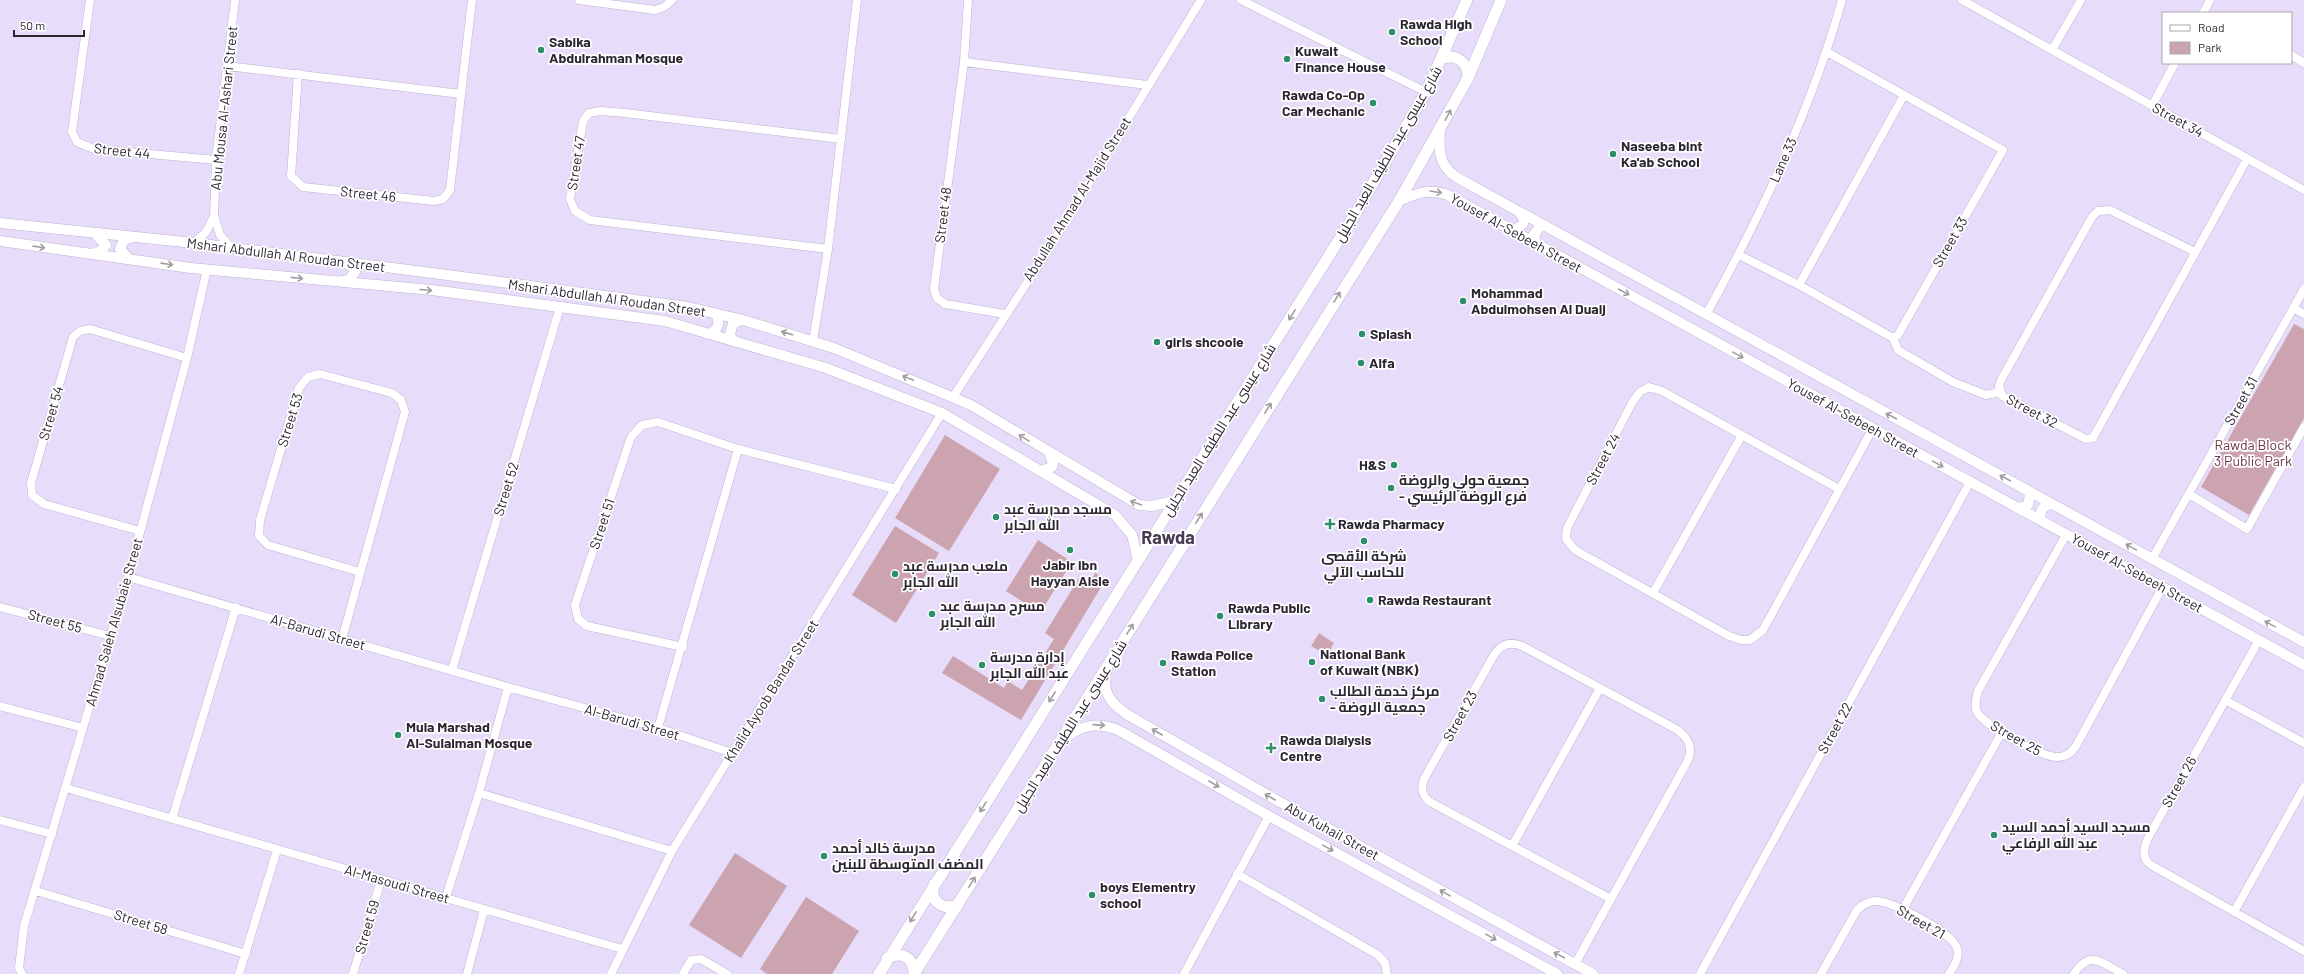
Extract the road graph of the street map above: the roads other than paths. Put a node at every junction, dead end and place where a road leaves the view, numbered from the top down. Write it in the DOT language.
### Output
graph roads {
  1 [pos="90,0"];
  2 [pos="235,0"];
  3 [pos="472,0"];
  4 [pos="579,0"];
  5 [pos="672,0"];
  6 [pos="857,0"];
  7 [pos="968,0"];
  8 [pos="1201,0"];
  9 [pos="1241,0"];
  10 [pos="1467,0"];
  11 [pos="1501,0"];
  12 [pos="1842,0"];
  13 [pos="1962,0"];
  14 [pos="2081,0"];
  15 [pos="2210,0"];
  16 [pos="2204,11"];
  17 [pos="2052,50"];
  18 [pos="1827,52"];
  19 [pos="2292,55"];
  20 [pos="1442,58"];
  21 [pos="2303,59"];
  22 [pos="964,62"];
  23 [pos="2175,64"];
  24 [pos="227,66"];
  25 [pos="298,74"];
  26 [pos="1468,78"];
  27 [pos="1147,85"];
  28 [pos="1426,92"];
  29 [pos="461,94"];
  30 [pos="1904,95"];
  31 [pos="2152,106"];
  32 [pos="1440,130"];
  33 [pos="841,139"];
  34 [pos="2247,159"];
  35 [pos="216,160"];
  36 [pos="2304,190"];
  37 [pos="1399,201"];
  38 [pos="1520,213"];
  39 [pos="214,216"];
  40 [pos="0,223"];
  41 [pos="1546,226"];
  42 [pos="1513,231"];
  43 [pos="94,233"];
  44 [pos="133,237"];
  45 [pos="0,241"];
  46 [pos="1536,243"];
  47 [pos="194,244"];
  48 [pos="233,249"];
  49 [pos="828,250"];
  50 [pos="2195,252"];
  51 [pos="92,254"];
  52 [pos="1739,255"];
  53 [pos="129,259"];
  54 [pos="344,262"];
  55 [pos="381,267"];
  56 [pos="207,269"];
  57 [pos="336,282"];
  58 [pos="378,285"];
  59 [pos="1799,285"];
  60 [pos="2304,289"];
  61 [pos="560,307"];
  62 [pos="2293,308"];
  63 [pos="1707,313"];
  64 [pos="716,314"];
  65 [pos="1005,314"];
  66 [pos="2304,314"];
  67 [pos="743,320"];
  68 [pos="709,334"];
  69 [pos="1893,338"];
  70 [pos="813,340"];
  71 [pos="736,342"];
  72 [pos="187,358"];
  73 [pos="2001,392"];
  74 [pos="953,397"];
  75 [pos="942,413"];
  76 [pos="2304,427"];
  77 [pos="1873,428"];
  78 [pos="1742,435"];
  79 [pos="738,449"];
  80 [pos="1049,453"];
  81 [pos="1041,471"];
  82 [pos="1970,482"];
  83 [pos="896,489"];
  84 [pos="1839,489"];
  85 [pos="2028,491"];
  86 [pos="2189,494"];
  87 [pos="1174,501"];
  88 [pos="2051,504"];
  89 [pos="2019,508"];
  90 [pos="2041,520"];
  91 [pos="140,531"];
  92 [pos="2066,535"];
  93 [pos="2152,559"];
  94 [pos="1138,560"];
  95 [pos="360,572"];
  96 [pos="128,577"];
  97 [pos="2162,588"];
  98 [pos="1653,593"];
  99 [pos="0,607"];
  100 [pos="236,607"];
  101 [pos="110,636"];
  102 [pos="342,639"];
  103 [pos="2259,640"];
  104 [pos="2304,642"];
  105 [pos="683,647"];
  106 [pos="1109,662"];
  107 [pos="2304,664"];
  108 [pos="452,670"];
  109 [pos="508,687"];
  110 [pos="1600,688"];
  111 [pos="2225,700"];
  112 [pos="0,706"];
  113 [pos="1136,719"];
  114 [pos="83,728"];
  115 [pos="658,728"];
  116 [pos="2002,732"];
  117 [pos="1127,735"];
  118 [pos="2304,743"];
  119 [pos="1055,750"];
  120 [pos="732,754"];
  121 [pos="2304,786"];
  122 [pos="66,788"];
  123 [pos="479,793"];
  124 [pos="1270,816"];
  125 [pos="172,819"];
  126 [pos="0,820"];
  127 [pos="52,834"];
  128 [pos="1512,846"];
  129 [pos="277,850"];
  130 [pos="672,851"];
  131 [pos="1237,874"];
  132 [pos="381,880"];
  133 [pos="934,883"];
  134 [pos="36,891"];
  135 [pos="446,897"];
  136 [pos="1610,899"];
  137 [pos="1461,902"];
  138 [pos="958,905"];
  139 [pos="1903,909"];
  140 [pos="484,910"];
  141 [pos="2234,912"];
  142 [pos="1482,914"];
  143 [pos="1453,917"];
  144 [pos="1474,928"];
  145 [pos="622,949"];
  146 [pos="2304,951"];
  147 [pos="246,954"];
  148 [pos="887,958"];
  149 [pos="1575,964"];
  150 [pos="22,974"];
  151 [pos="239,974"];
  152 [pos="353,974"];
  153 [pos="467,974"];
  154 [pos="611,974"];
  155 [pos="683,974"];
  156 [pos="727,974"];
  157 [pos="879,974"];
  158 [pos="914,974"];
  159 [pos="1185,974"];
  160 [pos="1387,974"];
  161 [pos="1557,974"];
  162 [pos="1593,974"];
  163 [pos="1700,974"];
  164 [pos="1821,974"];
  165 [pos="1949,974"];
  166 [pos="2074,974"];
  167 [pos="2123,974"];
  1 -- 35 [label="street, Street 44"];
  2 -- 24 [label="street, Abu Mousa Al-Ashari Street"];
  3 -- 29 [label="street, Street 46"];
  4 -- 5 [label="street"];
  6 -- 33 [label="street"];
  7 -- 22 [label="street, Street 48"];
  8 -- 27 [label="street, Abdullah Ahmad Al-Majid Street"];
  9 -- 28 [label="street"];
  10 -- 20 [label="main road, شارع عيسى عبد اللطيف العبد الجليل"];
  11 -- 26 [label="main road, شارع عيسى عبد اللطيف العبد الجليل"];
  12 -- 18 [label="street, Lane 33"];
  13 -- 17 [label="street, Street 34"];
  14 -- 17 [label="street"];
  15 -- 16 [label="street"];
  17 -- 31 [label="street, Street 34"];
  18 -- 30 [label="street, Street 33"];
  18 -- 52 [label="street, Lane 33"];
  19 -- 21 [label="street"];
  20 -- 26 [label="main road"];
  20 -- 28 [label="main road, شارع عيسى عبد اللطيف العبد الجليل"];
  22 -- 27 [label="street"];
  22 -- 65 [label="street, Street 48"];
  23 -- 31 [label="street"];
  24 -- 25 [label="street"];
  24 -- 35 [label="street, Abu Mousa Al-Ashari Street"];
  25 -- 29 [label="street"];
  25 -- 29 [label="street, Street 46"];
  32 -- 26 [label="main road, شارع عيسى عبد اللطيف العبد الجليل, one-way"];
  27 -- 65 [label="street, Abdullah Ahmad Al-Majid Street"];
  28 -- 87 [label="main road, شارع عيسى عبد اللطيف العبد الجليل, one-way"];
  30 -- 59 [label="street"];
  30 -- 69 [label="street, Street 33"];
  31 -- 34 [label="street, Street 34"];
  32 -- 37 [label="main road, شارع عيسى عبد اللطيف العبد الجليل"];
  32 -- 38 [label="street, Yousef Al-Sebeeh Street"];
  33 -- 49 [label="street"];
  33 -- 49 [label="street, Street 47"];
  34 -- 36 [label="street, Street 34"];
  34 -- 50 [label="street, Street 32"];
  35 -- 39 [label="street, Abu Mousa Al-Ashari Street"];
  37 -- 42 [label="street, Yousef Al-Sebeeh Street, one-way"];
  106 -- 37 [label="main road, شارع عيسى عبد اللطيف العبد الجليل, one-way"];
  38 -- 41 [label="street, Yousef Al-Sebeeh Street"];
  38 -- 42 [label="street"];
  39 -- 47 [label="street, Abu Mousa Al-Ashari Street"];
  39 -- 48 [label="street, Abu Mousa Al-Ashari Street"];
  40 -- 43 [label="street, Mshari Abdullah Al Roudan Street"];
  41 -- 46 [label="street"];
  41 -- 63 [label="street, Yousef Al-Sebeeh Street"];
  42 -- 46 [label="street, Yousef Al-Sebeeh Street"];
  43 -- 44 [label="street, Mshari Abdullah Al Roudan Street"];
  43 -- 51 [label="street"];
  44 -- 47 [label="street, Mshari Abdullah Al Roudan Street"];
  44 -- 53 [label="street"];
  45 -- 51 [label="street, Mshari Abdullah Al Roudan Street, one-way"];
  46 -- 77 [label="street, Yousef Al-Sebeeh Street, one-way"];
  47 -- 48 [label="street, Mshari Abdullah Al Roudan Street"];
  48 -- 54 [label="street, Mshari Abdullah Al Roudan Street"];
  49 -- 70 [label="street"];
  50 -- 73 [label="street, Street 32"];
  50 -- 73 [label="street, Street 32"];
  51 -- 53 [label="street, Mshari Abdullah Al Roudan Street"];
  52 -- 59 [label="street"];
  52 -- 63 [label="street, Lane 33"];
  53 -- 56 [label="street, Mshari Abdullah Al Roudan Street, one-way"];
  54 -- 55 [label="street, Mshari Abdullah Al Roudan Street"];
  54 -- 57 [label="street"];
  55 -- 58 [label="street"];
  55 -- 64 [label="street, Mshari Abdullah Al Roudan Street"];
  56 -- 57 [label="street, Mshari Abdullah Al Roudan Street, one-way"];
  56 -- 72 [label="street, Ahmad Saleh Alsubaie Street"];
  57 -- 58 [label="street, Mshari Abdullah Al Roudan Street"];
  58 -- 61 [label="street, Mshari Abdullah Al Roudan Street, one-way"];
  59 -- 69 [label="street"];
  60 -- 62 [label="street, Street 31"];
  61 -- 68 [label="street, Mshari Abdullah Al Roudan Street"];
  61 -- 108 [label="street, Street 52"];
  62 -- 66 [label="street"];
  62 -- 86 [label="street, Street 31"];
  85 -- 63 [label="street, Yousef Al-Sebeeh Street, one-way"];
  64 -- 67 [label="street, Mshari Abdullah Al Roudan Street"];
  64 -- 68 [label="street"];
  65 -- 74 [label="street, Abdullah Ahmad Al-Majid Street"];
  70 -- 67 [label="street, Mshari Abdullah Al Roudan Street, one-way"];
  67 -- 71 [label="street"];
  68 -- 71 [label="street, Mshari Abdullah Al Roudan Street"];
  69 -- 73 [label="street"];
  74 -- 70 [label="street, Mshari Abdullah Al Roudan Street, one-way"];
  71 -- 75 [label="street, Mshari Abdullah Al Roudan Street"];
  72 -- 91 [label="street, Ahmad Saleh Alsubaie Street"];
  72 -- 91 [label="street, Street 54"];
  80 -- 74 [label="street, Mshari Abdullah Al Roudan Street, one-way"];
  75 -- 81 [label="street, Mshari Abdullah Al Roudan Street"];
  75 -- 83 [label="street, Khalid Ayoob Bandar Street"];
  76 -- 86 [label="street"];
  77 -- 82 [label="street, Yousef Al-Sebeeh Street, one-way"];
  77 -- 84 [label="street, Street 24"];
  78 -- 84 [label="street, Street 24"];
  78 -- 98 [label="street"];
  78 -- 98 [label="street, Street 24"];
  79 -- 83 [label="street, Street 51"];
  79 -- 105 [label="street"];
  79 -- 105 [label="street, Street 51"];
  80 -- 81 [label="street"];
  87 -- 80 [label="street, Mshari Abdullah Al Roudan Street, one-way"];
  81 -- 94 [label="street, Mshari Abdullah Al Roudan Street"];
  82 -- 89 [label="street, Yousef Al-Sebeeh Street"];
  82 -- 163 [label="street, Street 22"];
  83 -- 120 [label="street, Khalid Ayoob Bandar Street"];
  84 -- 98 [label="street, Street 24"];
  85 -- 88 [label="street, Yousef Al-Sebeeh Street"];
  85 -- 89 [label="street"];
  86 -- 93 [label="street, Street 31"];
  87 -- 94 [label="main road, شارع عيسى عبد اللطيف العبد الجليل"];
  88 -- 90 [label="street"];
  93 -- 88 [label="street, Yousef Al-Sebeeh Street, one-way"];
  89 -- 90 [label="street, Yousef Al-Sebeeh Street"];
  90 -- 92 [label="street, Yousef Al-Sebeeh Street"];
  91 -- 96 [label="street, Ahmad Saleh Alsubaie Street"];
  92 -- 97 [label="street, Yousef Al-Sebeeh Street"];
  92 -- 116 [label="street, Street 25"];
  104 -- 93 [label="street, Yousef Al-Sebeeh Street, one-way"];
  94 -- 133 [label="main road, شارع عيسى عبد اللطيف العبد الجليل, one-way"];
  95 -- 95 [label="street, Street 53"];
  95 -- 102 [label="street, Street 53"];
  96 -- 100 [label="street, Al-Barudi Street"];
  96 -- 101 [label="street, Ahmad Saleh Alsubaie Street"];
  97 -- 103 [label="street, Yousef Al-Sebeeh Street"];
  97 -- 116 [label="street, Street 25"];
  99 -- 101 [label="street, Street 55"];
  100 -- 102 [label="street, Al-Barudi Street"];
  100 -- 125 [label="street"];
  101 -- 114 [label="street, Ahmad Saleh Alsubaie Street"];
  102 -- 108 [label="street, Al-Barudi Street"];
  103 -- 107 [label="street, Yousef Al-Sebeeh Street"];
  103 -- 111 [label="street, Street 26"];
  105 -- 115 [label="street"];
  106 -- 113 [label="street, Abu Kuhail Street"];
  106 -- 119 [label="main road, شارع عيسى عبد اللطيف العبد الجليل"];
  108 -- 109 [label="street, Al-Barudi Street"];
  109 -- 115 [label="street, Al-Barudi Street"];
  109 -- 123 [label="street"];
  110 -- 128 [label="street"];
  110 -- 128 [label="street, Street 23"];
  110 -- 136 [label="street, Street 23"];
  111 -- 118 [label="street"];
  111 -- 141 [label="street, Street 26"];
  112 -- 114 [label="street"];
  113 -- 117 [label="street"];
  137 -- 113 [label="street, Abu Kuhail Street, one-way"];
  114 -- 122 [label="street, Ahmad Saleh Alsubaie Street"];
  115 -- 120 [label="street, Al-Barudi Street"];
  116 -- 139 [label="street"];
  119 -- 117 [label="street, Abu Kuhail Street, one-way"];
  117 -- 124 [label="street, Abu Kuhail Street, one-way"];
  138 -- 119 [label="main road, شارع عيسى عبد اللطيف العبد الجليل, one-way"];
  120 -- 130 [label="street, Khalid Ayoob Bandar Street"];
  121 -- 141 [label="street"];
  122 -- 125 [label="street, Al-Masoudi Street"];
  122 -- 127 [label="street, Ahmad Saleh Alsubaie Street"];
  123 -- 130 [label="street"];
  123 -- 135 [label="street"];
  124 -- 131 [label="street"];
  124 -- 143 [label="street, Abu Kuhail Street, one-way"];
  125 -- 129 [label="street, Al-Masoudi Street"];
  126 -- 127 [label="street"];
  127 -- 134 [label="street, Ahmad Saleh Alsubaie Street"];
  128 -- 136 [label="street, Street 23"];
  129 -- 132 [label="street, Al-Masoudi Street"];
  129 -- 147 [label="street"];
  130 -- 145 [label="street, Khalid Ayoob Bandar Street"];
  131 -- 159 [label="street"];
  131 -- 160 [label="street"];
  132 -- 135 [label="street, Al-Masoudi Street"];
  132 -- 152 [label="street, Street 59"];
  133 -- 138 [label="main road"];
  133 -- 148 [label="main road, شارع عيسى عبد اللطيف العبد الجليل, one-way"];
  134 -- 147 [label="street, Street 58"];
  134 -- 150 [label="street, Ahmad Saleh Alsubaie Street"];
  135 -- 140 [label="street, Al-Masoudi Street"];
  136 -- 149 [label="street, Street 23"];
  137 -- 142 [label="street, Abu Kuhail Street"];
  137 -- 143 [label="street"];
  138 -- 158 [label="main road, شارع عيسى عبد اللطيف العبد الجليل"];
  139 -- 164 [label="street, Street 21"];
  139 -- 165 [label="street, Street 21"];
  140 -- 145 [label="street, Al-Masoudi Street"];
  140 -- 153 [label="street"];
  141 -- 146 [label="street, Street 26"];
  142 -- 144 [label="street"];
  149 -- 142 [label="street, Abu Kuhail Street, one-way"];
  143 -- 144 [label="street, Abu Kuhail Street"];
  144 -- 161 [label="street, Abu Kuhail Street, one-way"];
  145 -- 154 [label="street, Khalid Ayoob Bandar Street"];
  147 -- 151 [label="street"];
  148 -- 157 [label="main road, شارع عيسى عبد اللطيف العبد الجليل"];
  148 -- 158 [label="main road"];
  149 -- 162 [label="street, Abu Kuhail Street"];
  155 -- 156 [label="street"];
  166 -- 167 [label="street"];
}
